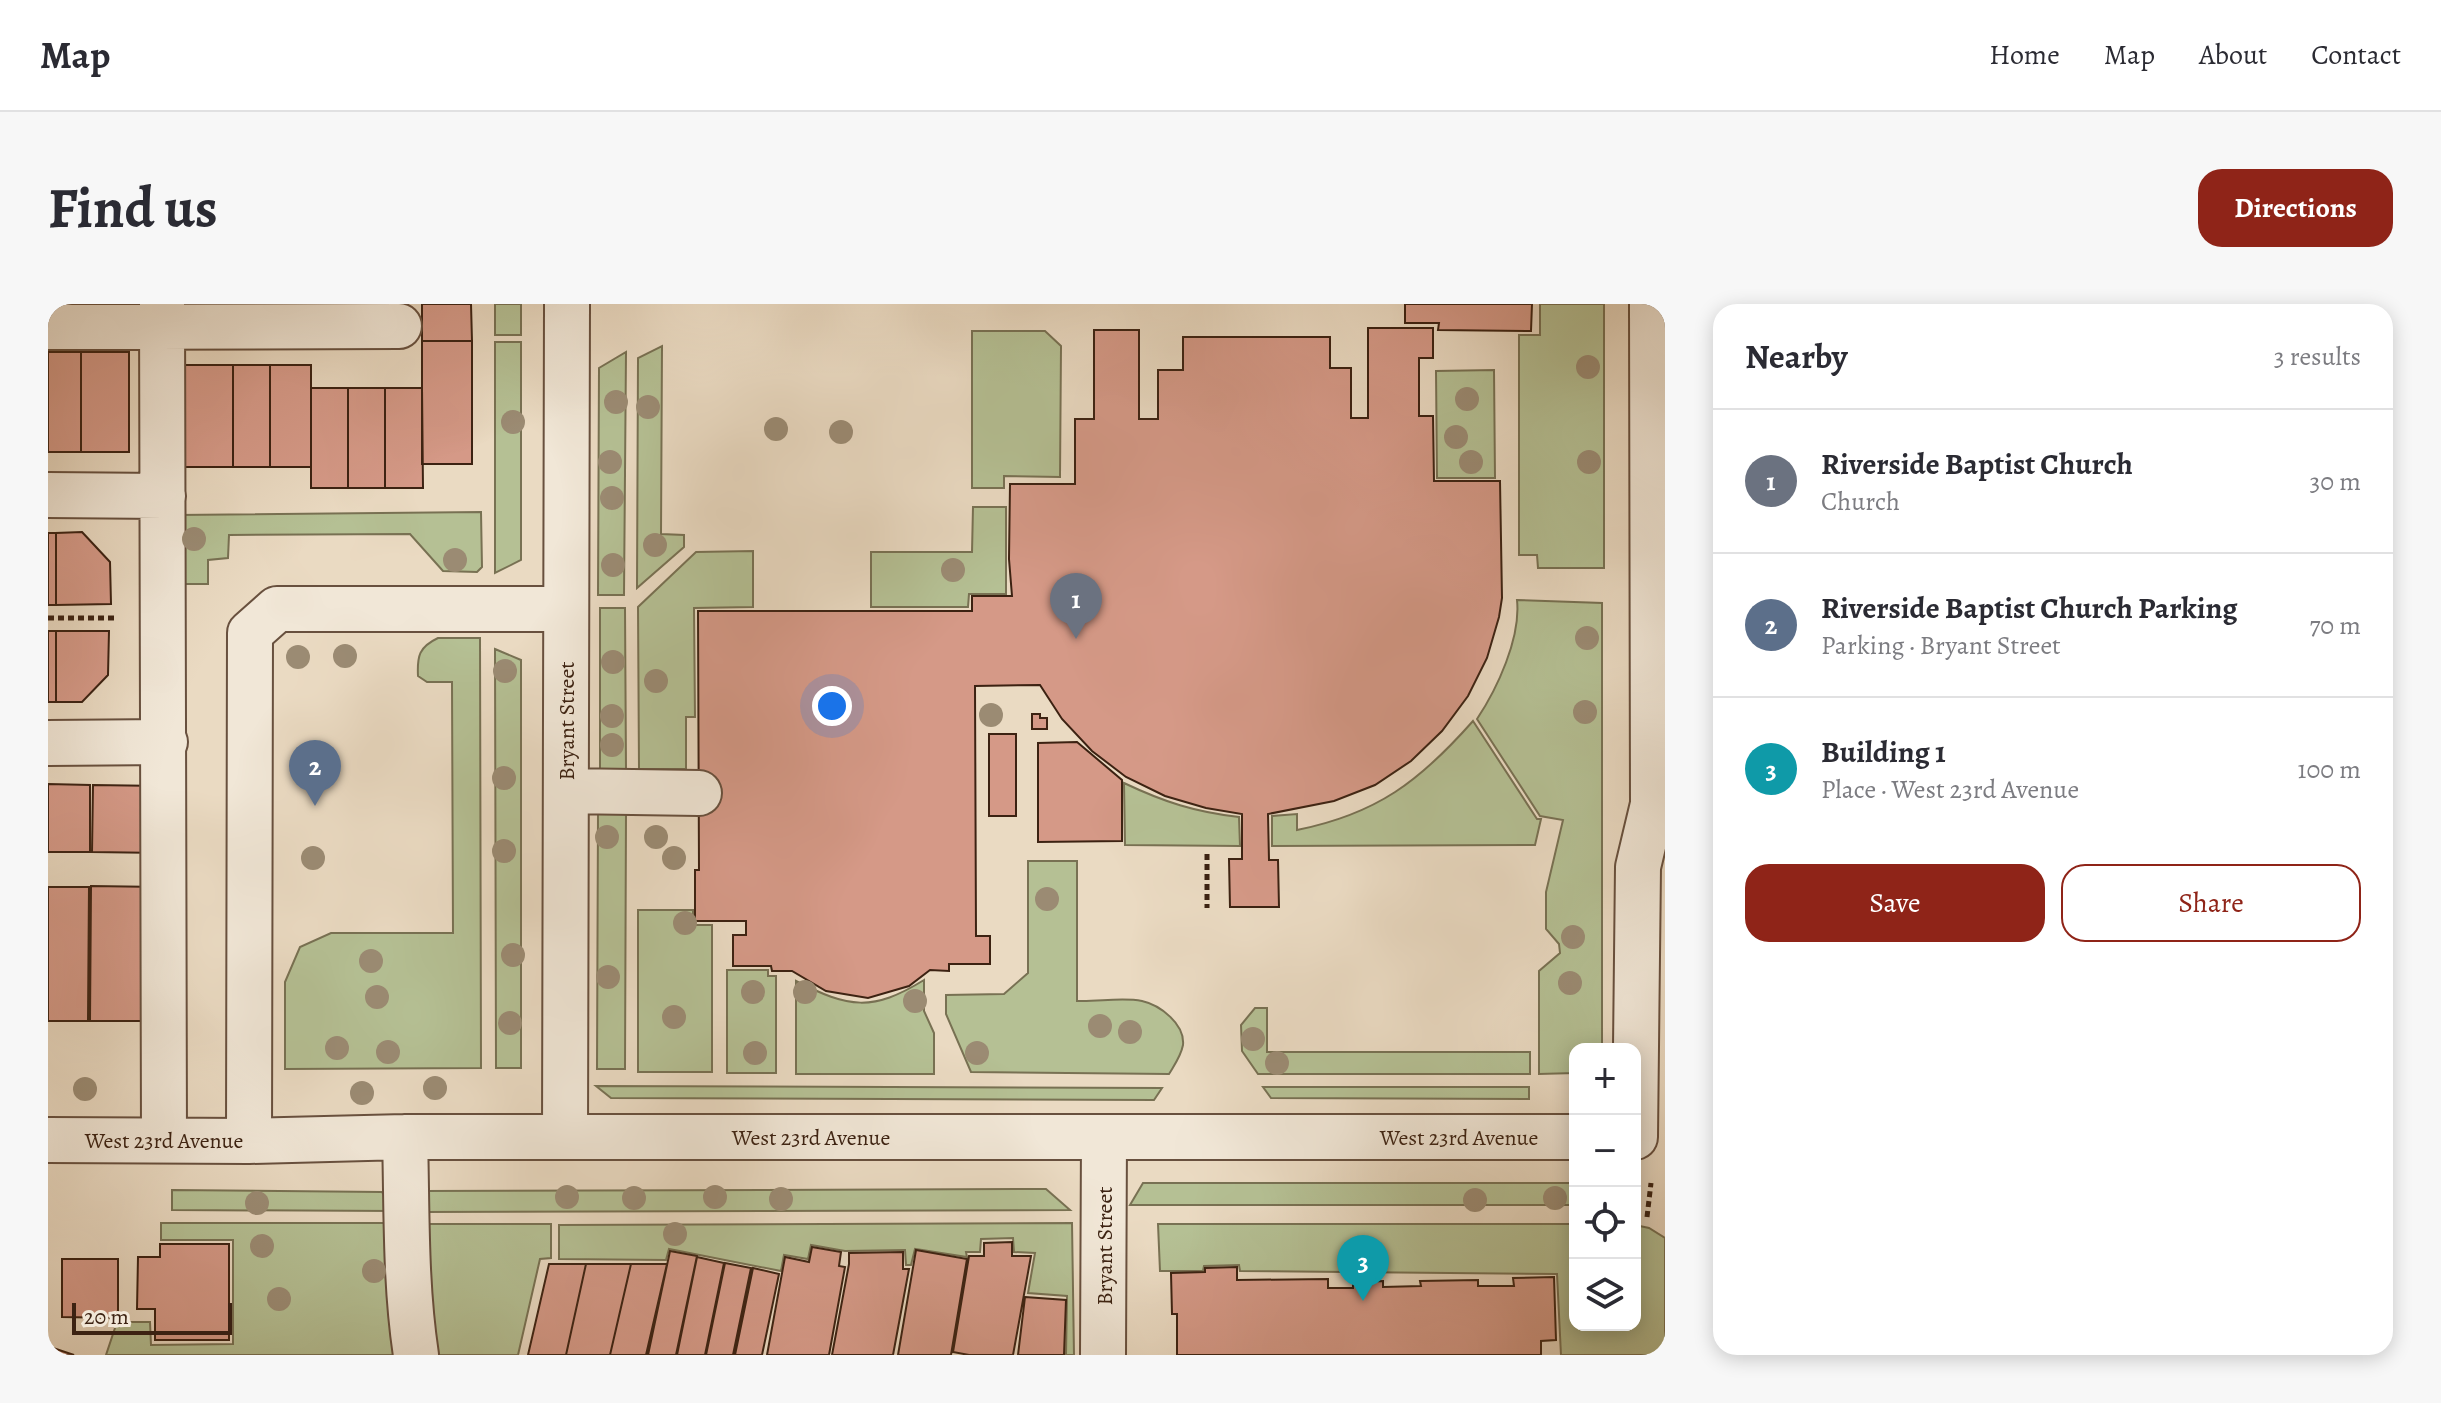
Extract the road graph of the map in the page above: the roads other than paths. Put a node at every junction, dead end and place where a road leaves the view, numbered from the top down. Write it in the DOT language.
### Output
graph roads {
  1 [pos="567,304"];
  2 [pos="1652,304"];
  3 [pos="162,316"];
  4 [pos="399,326"];
  5 [pos="48,327"];
  6 [pos="48,495"];
  7 [pos="163,496"];
  8 [pos="566,609"];
  9 [pos="1659,622"];
  10 [pos="165,742"];
  11 [pos="48,743"];
  12 [pos="566,791"];
  13 [pos="699,793"];
  14 [pos="1659,808"];
  15 [pos="1635,1115"];
  16 [pos="405,1137"];
  17 [pos="565,1137"];
  18 [pos="1104,1137"];
  19 [pos="1569,1137"];
  20 [pos="1641,1137"];
  21 [pos="1665,1138"];
  22 [pos="48,1140"];
  23 [pos="164,1140"];
  24 [pos="249,1141"];
  25 [pos="416,1355"];
  26 [pos="1103,1355"];
  1 -- 8 [label="street, Bryant Street"];
  2 -- 9 [label="street"];
  3 -- 4 [label="street"];
  3 -- 5 [label="street"];
  3 -- 7 [label="street"];
  6 -- 7 [label="street"];
  7 -- 10 [label="street"];
  8 -- 12 [label="street, Bryant Street"];
  8 -- 24 [label="street"];
  9 -- 14 [label="street"];
  10 -- 11 [label="street"];
  10 -- 23 [label="street"];
  12 -- 13 [label="street"];
  12 -- 17 [label="street, Bryant Street"];
  14 -- 15 [label="street"];
  16 -- 17 [label="street, West 23rd Avenue"];
  16 -- 24 [label="street, West 23rd Avenue"];
  16 -- 25 [label="street"];
  17 -- 18 [label="street, West 23rd Avenue"];
  18 -- 19 [label="street, West 23rd Avenue"];
  18 -- 26 [label="street, Bryant Street"];
  20 -- 21 [label="street"];
  22 -- 23 [label="street, West 23rd Avenue"];
  23 -- 24 [label="street, West 23rd Avenue"];
}
